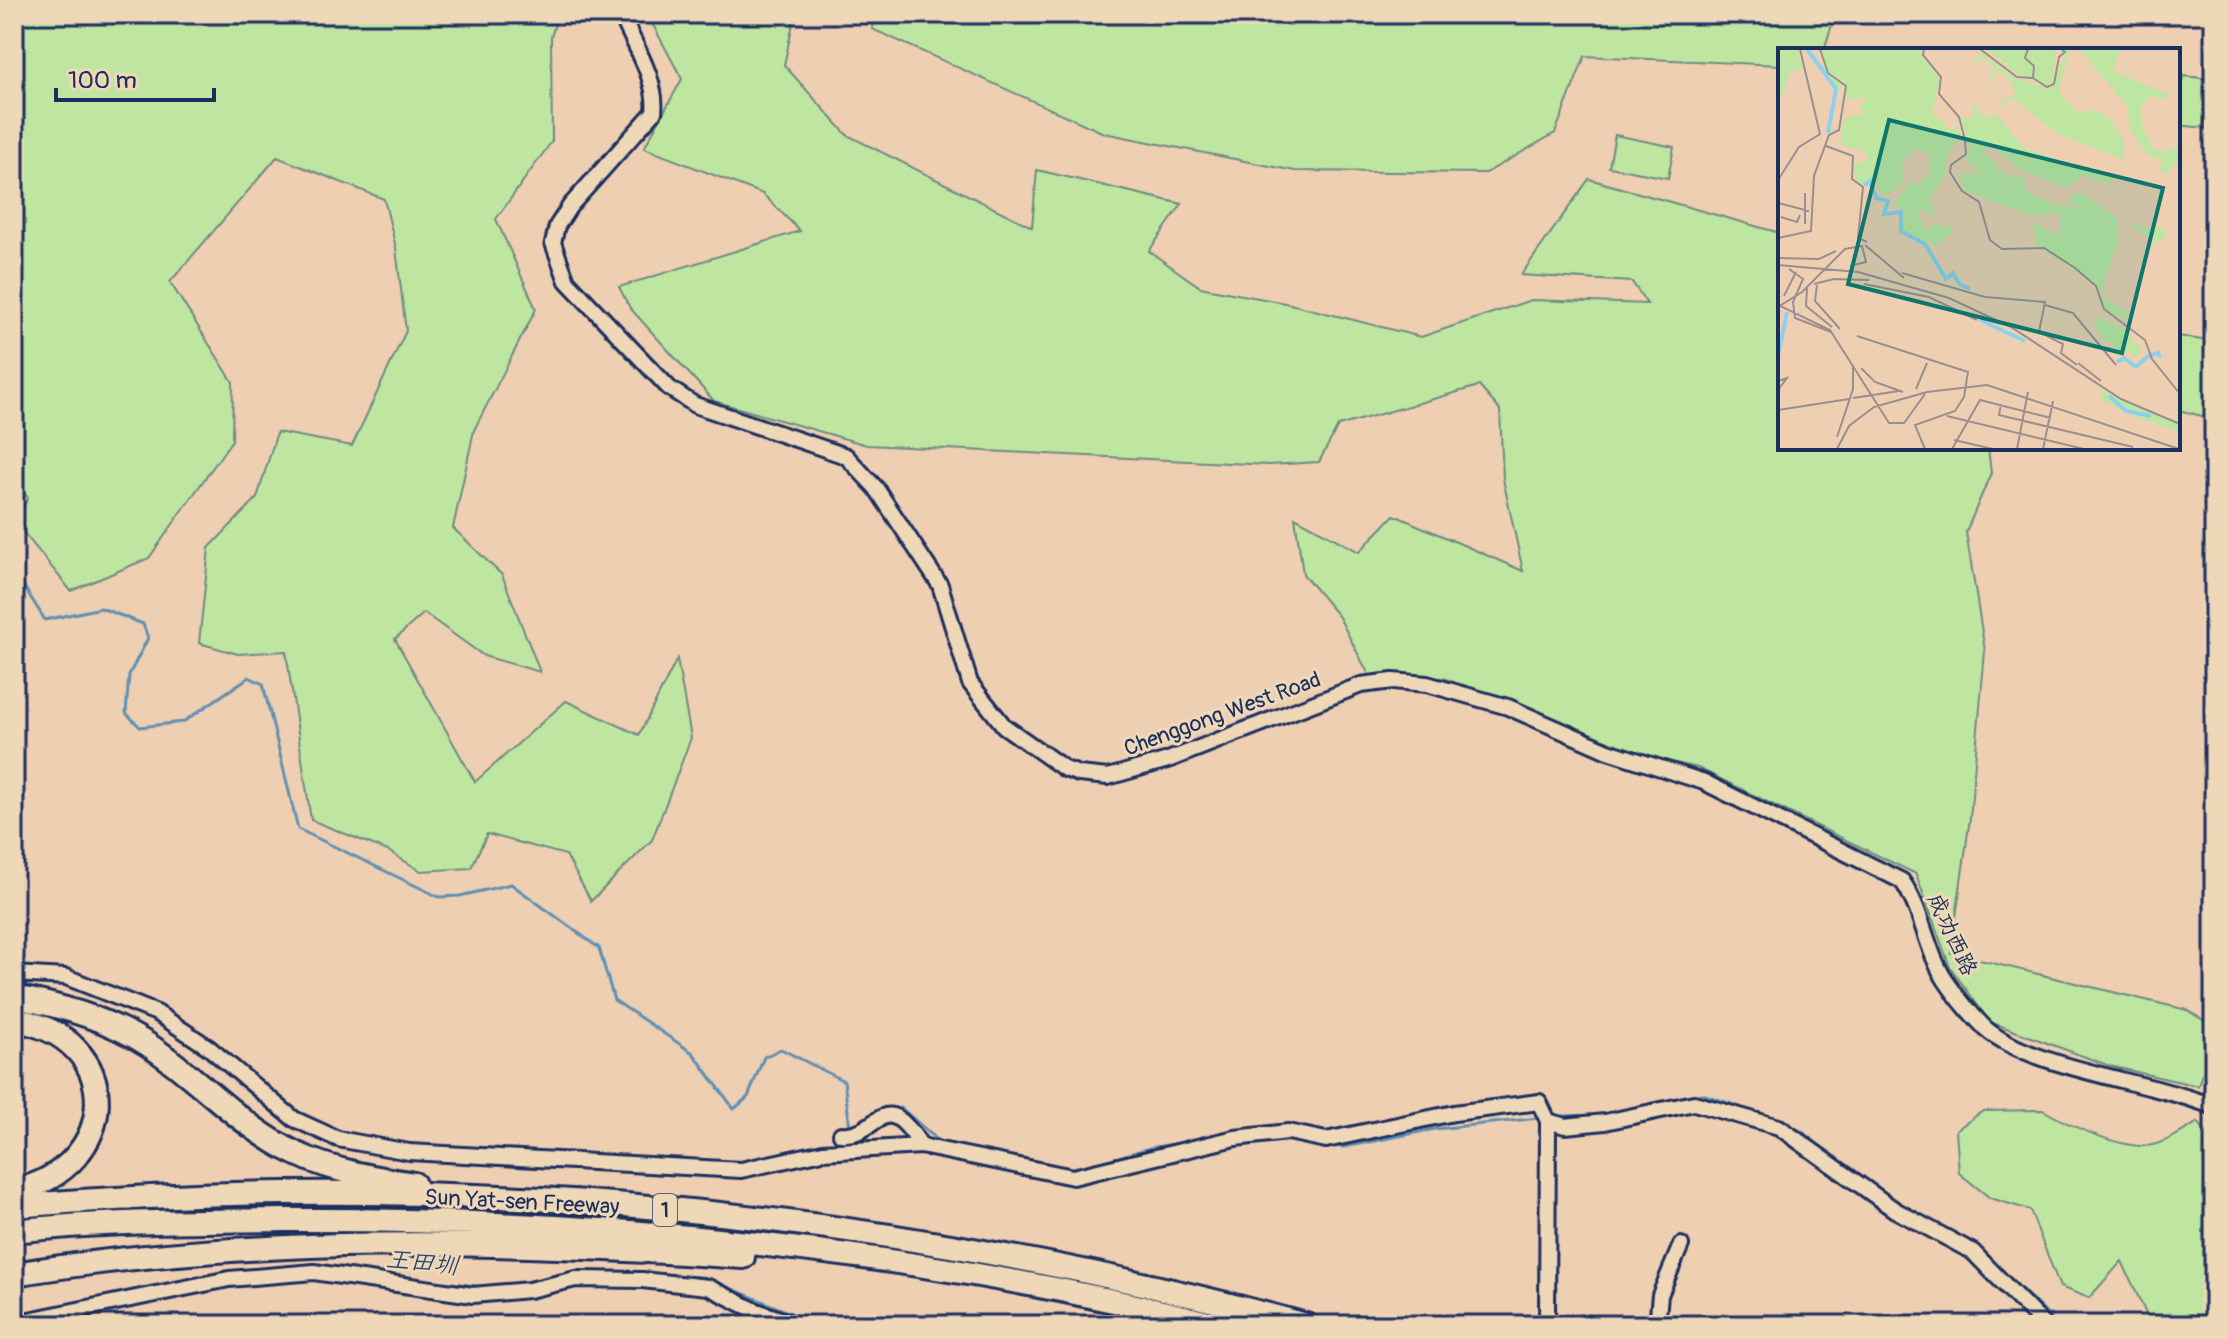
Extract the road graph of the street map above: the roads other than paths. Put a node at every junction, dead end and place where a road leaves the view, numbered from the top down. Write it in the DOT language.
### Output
graph roads {
  1 [pos="621,14"];
  2 [pos="14,974"];
  3 [pos="14,997"];
  4 [pos="14,1007"];
  5 [pos="54,1007"];
  6 [pos="14,1020"];
  7 [pos="2214,1107"];
  8 [pos="1547,1117"];
  9 [pos="841,1134"];
  10 [pos="921,1146"];
  11 [pos="14,1191"];
  12 [pos="491,1195"];
  13 [pos="14,1206"];
  14 [pos="14,1231"];
  15 [pos="1681,1245"];
  16 [pos="799,1250"];
  17 [pos="20,1283"];
  18 [pos="14,1323"];
  19 [pos="797,1325"];
  20 [pos="1216,1325"];
  21 [pos="1306,1325"];
  22 [pos="1547,1325"];
  23 [pos="1657,1325"];
  24 [pos="2044,1325"];
  1 -- 7 [label="street, Chenggong West Road"];
  2 -- 10 [label="street"];
  3 -- 5 [label="highway"];
  4 -- 5 [label="highway"];
  5 -- 12 [label="highway"];
  6 -- 11 [label="highway"];
  8 -- 10 [label="street"];
  8 -- 22 [label="street"];
  8 -- 24 [label="street"];
  9 -- 10 [label="street"];
  12 -- 13 [label="highway, Sun Yat-sen Freeway / 1"];
  12 -- 21 [label="highway, Sun Yat-sen Freeway / 1"];
  14 -- 16 [label="highway, Sun Yat-sen Freeway / 1"];
  15 -- 23 [label="street"];
  16 -- 17 [label="highway"];
  16 -- 20 [label="highway, Sun Yat-sen Freeway / 1"];
  18 -- 19 [label="street"];
}
